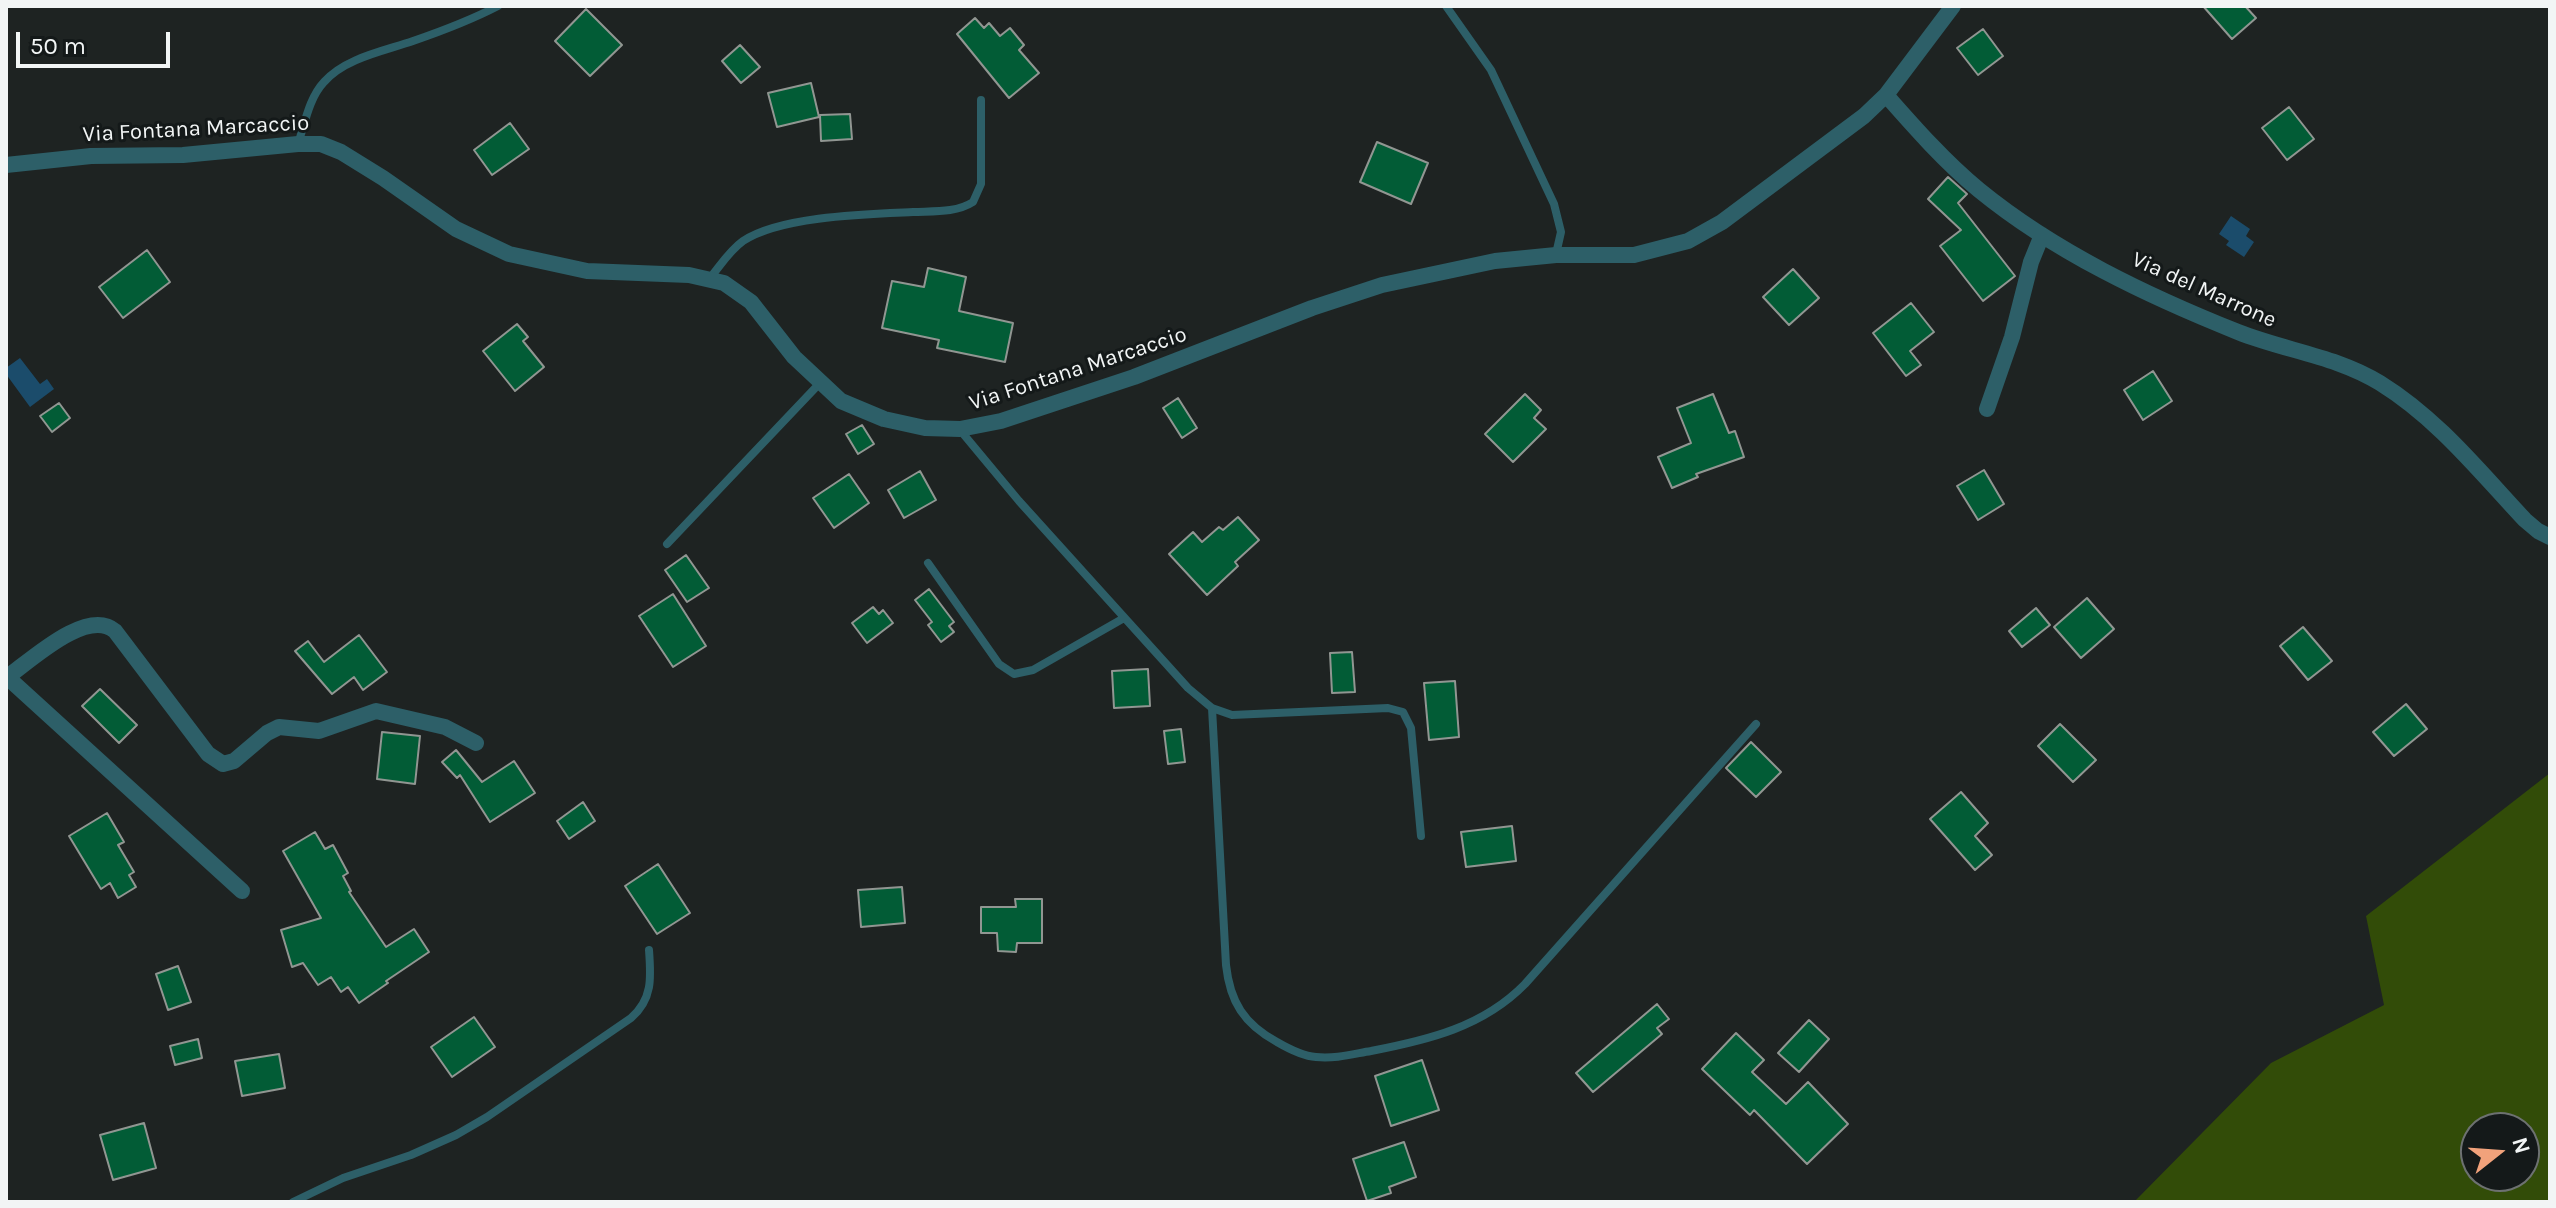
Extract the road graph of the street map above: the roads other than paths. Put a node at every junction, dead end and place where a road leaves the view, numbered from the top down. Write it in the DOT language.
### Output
graph roads {
  1 [pos="498,6"];
  2 [pos="1446,6"];
  3 [pos="1953,6"];
  4 [pos="1886,95"];
  5 [pos="981,100"];
  6 [pos="298,144"];
  7 [pos="6,165"];
  8 [pos="2042,235"];
  9 [pos="1556,255"];
  10 [pos="710,278"];
  11 [pos="819,384"];
  12 [pos="1987,409"];
  13 [pos="960,429"];
  14 [pos="2550,537"];
  15 [pos="667,544"];
  16 [pos="928,563"];
  17 [pos="1124,618"];
  18 [pos="7,677"];
  19 [pos="1212,708"];
  20 [pos="1756,724"];
  21 [pos="476,743"];
  22 [pos="1421,836"];
  23 [pos="242,891"];
  24 [pos="649,950"];
  25 [pos="293,1202"];
  1 -- 6 [label="lane"];
  2 -- 9 [label="lane"];
  3 -- 4 [label="street, Via Fontana Marcaccio"];
  4 -- 8 [label="street, Via del Marrone"];
  4 -- 9 [label="street, Via Fontana Marcaccio"];
  5 -- 10 [label="lane"];
  6 -- 7 [label="street, Via Fontana Marcaccio"];
  6 -- 10 [label="street, Via Fontana Marcaccio"];
  8 -- 12 [label="street"];
  8 -- 14 [label="street, Via del Marrone"];
  9 -- 13 [label="street, Via Fontana Marcaccio"];
  10 -- 11 [label="street, Via Fontana Marcaccio"];
  11 -- 13 [label="street, Via Fontana Marcaccio"];
  11 -- 15 [label="lane"];
  13 -- 17 [label="lane"];
  16 -- 17 [label="lane"];
  17 -- 19 [label="lane"];
  18 -- 21 [label="street"];
  18 -- 23 [label="street"];
  19 -- 20 [label="lane"];
  19 -- 22 [label="lane"];
  24 -- 25 [label="lane"];
}
